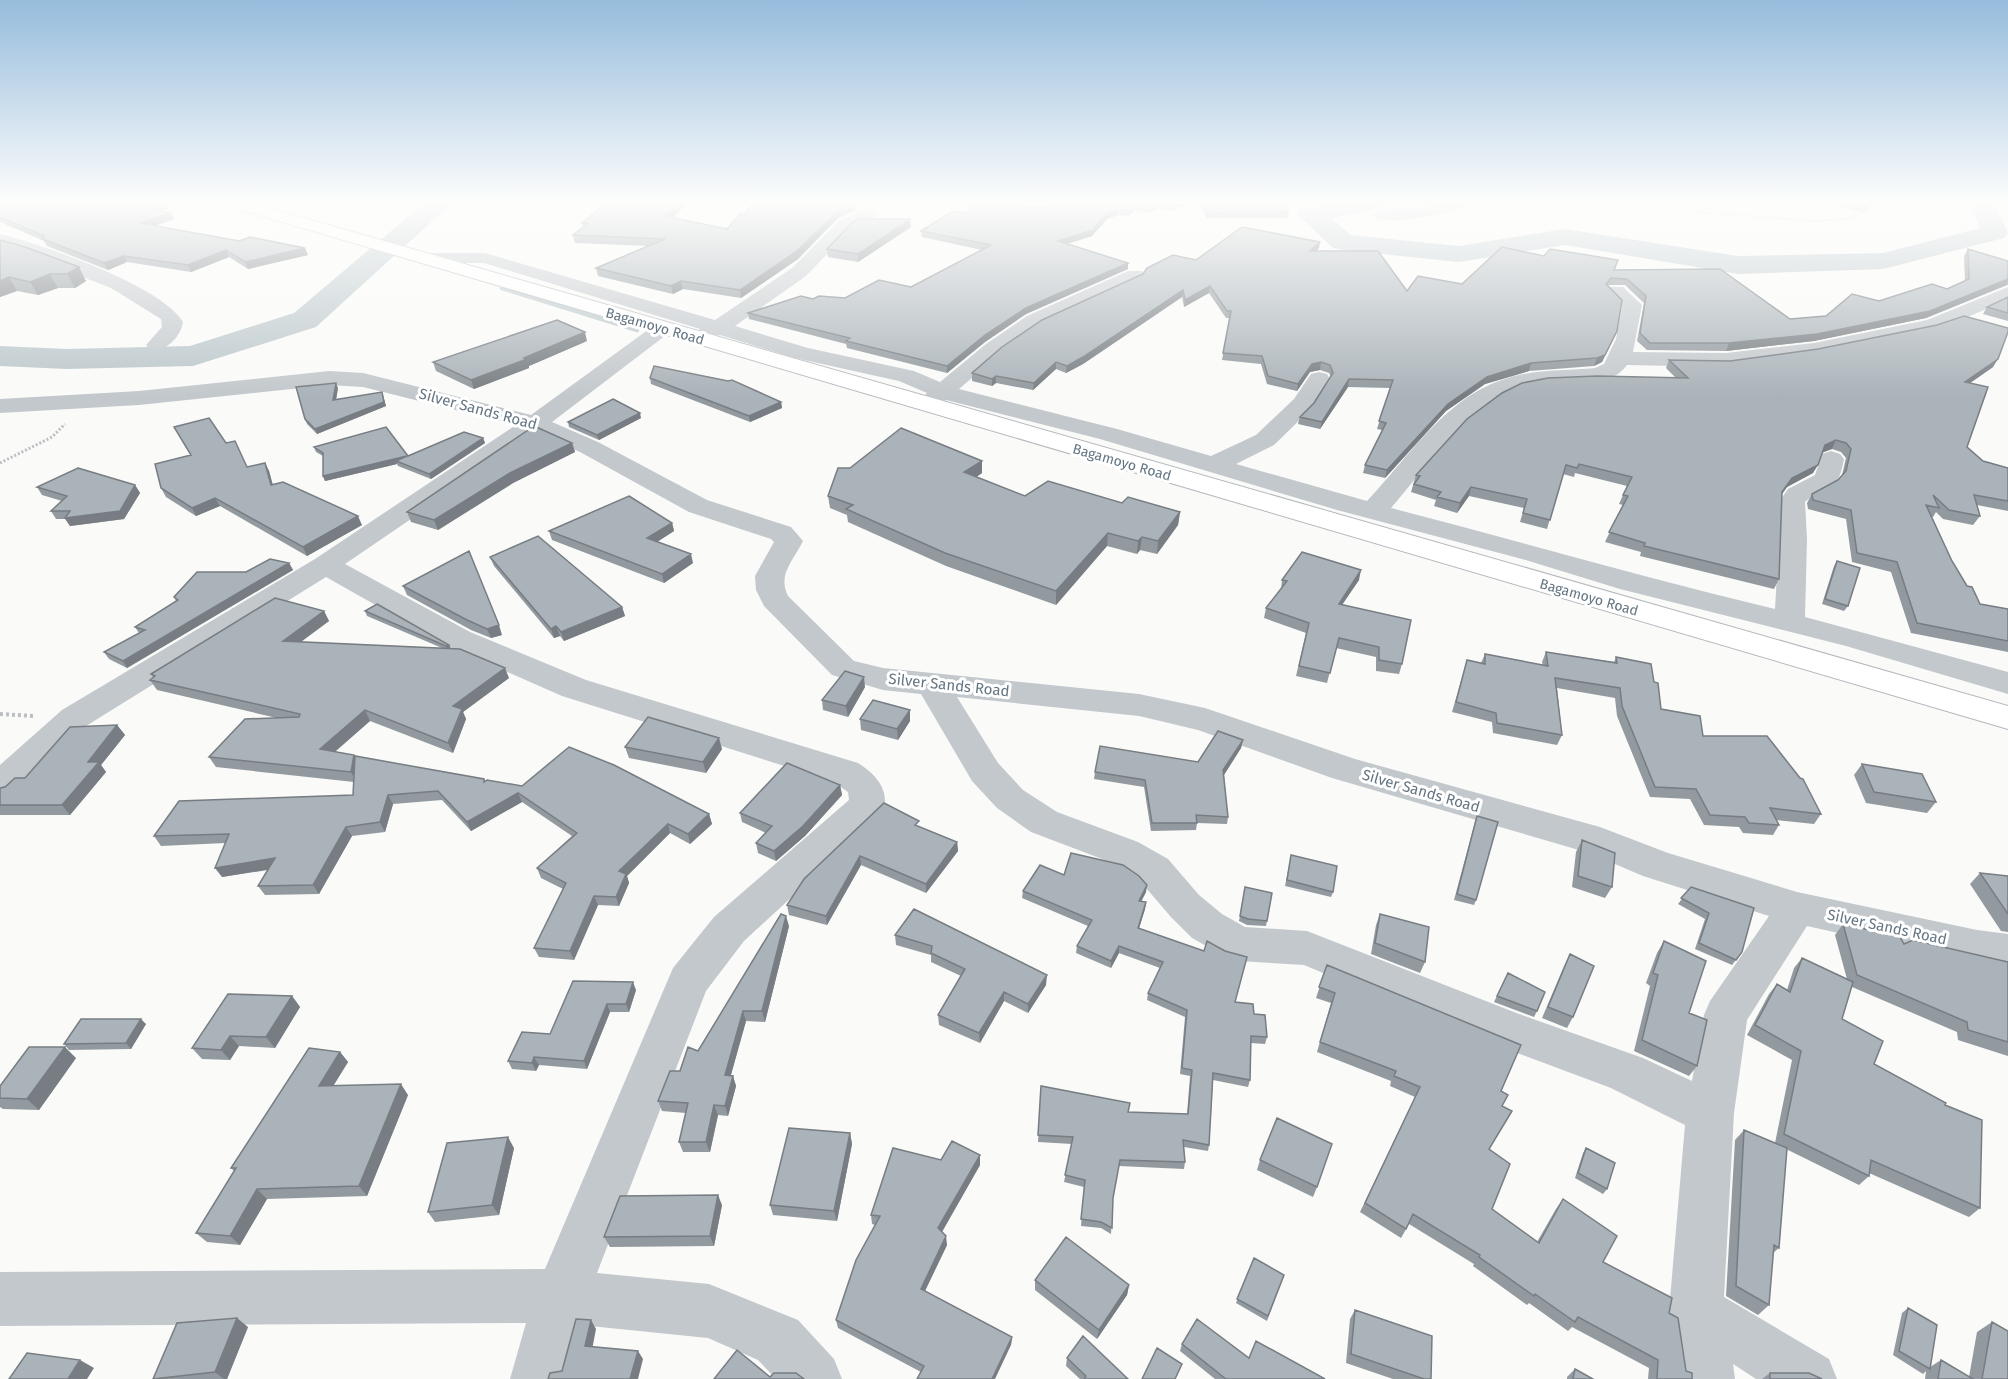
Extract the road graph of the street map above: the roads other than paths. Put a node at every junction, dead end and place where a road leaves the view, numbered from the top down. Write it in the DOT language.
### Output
graph roads {
  1 [pos="79,268"];
  2 [pos="457,268"];
  3 [pos="516,268"];
  4 [pos="803,268"];
  5 [pos="1135,275"];
  6 [pos="1617,291"];
  7 [pos="2008,293"];
  8 [pos="1956,314"];
  9 [pos="1988,323"];
  10 [pos="663,328"];
  11 [pos="708,333"];
  12 [pos="157,345"];
  13 [pos="1618,358"];
  14 [pos="1319,379"];
  15 [pos="935,399"];
  16 [pos="0,406"];
  17 [pos="535,423"];
  18 [pos="1831,459"];
  19 [pos="1213,465"];
  20 [pos="1373,511"];
  21 [pos="325,565"];
  22 [pos="1789,623"];
  23 [pos="2008,683"];
  24 [pos="932,684"];
  25 [pos="2008,718"];
  26 [pos="0,786"];
  27 [pos="1797,908"];
  28 [pos="1998,953"];
  29 [pos="1710,1113"];
  30 [pos="561,1296"];
  31 [pos="0,1299"];
  32 [pos="1696,1311"];
  33 [pos="538,1379"];
  34 [pos="814,1379"];
  35 [pos="1707,1379"];
  36 [pos="1809,1379"];
  1 -- 12 [label="street"];
  2 -- 10 [label="highway, Bagamoyo Road"];
  3 -- 11 [label="street"];
  4 -- 11 [label="street"];
  5 -- 15 [label="street"];
  6 -- 13 [label="street"];
  7 -- 8 [label="street"];
  8 -- 9 [label="street"];
  8 -- 13 [label="street"];
  10 -- 11 [label="highway, Bagamoyo Road"];
  10 -- 17 [label="street"];
  11 -- 15 [label="highway, Bagamoyo Road"];
  13 -- 20 [label="street"];
  14 -- 19 [label="street"];
  15 -- 19 [label="street"];
  15 -- 25 [label="highway, Bagamoyo Road"];
  16 -- 17 [label="street, Silver Sands Road"];
  17 -- 21 [label="street"];
  17 -- 24 [label="street, Silver Sands Road"];
  18 -- 22 [label="street"];
  19 -- 20 [label="street"];
  20 -- 22 [label="street"];
  21 -- 26 [label="street"];
  21 -- 30 [label="street"];
  22 -- 23 [label="street"];
  24 -- 27 [label="street, Silver Sands Road"];
  24 -- 29 [label="street"];
  27 -- 28 [label="street, Silver Sands Road"];
  27 -- 29 [label="street"];
  29 -- 32 [label="street"];
  30 -- 31 [label="street"];
  30 -- 33 [label="street"];
  30 -- 34 [label="street"];
  32 -- 35 [label="street"];
  32 -- 36 [label="street"];
}
